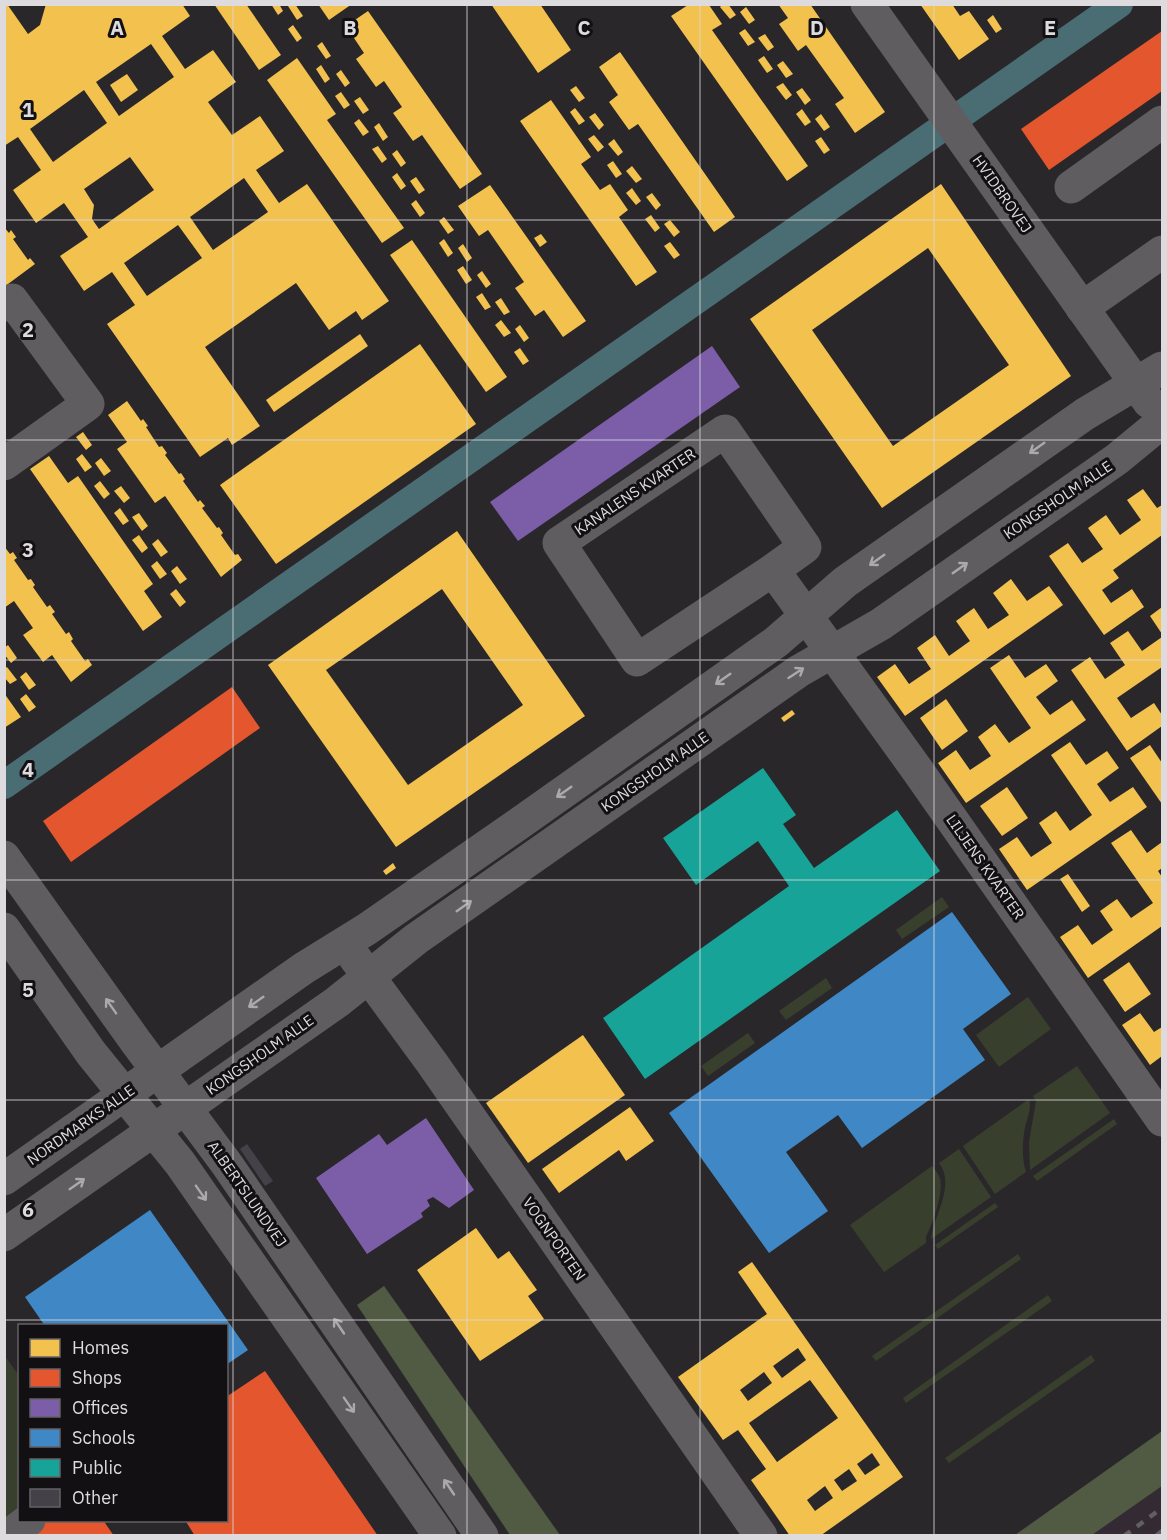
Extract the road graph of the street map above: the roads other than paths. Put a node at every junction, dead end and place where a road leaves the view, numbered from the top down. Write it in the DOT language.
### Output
graph roads {
  1 [pos="867,4"];
  2 [pos="1162,122"];
  3 [pos="1071,187"];
  4 [pos="1162,252"];
  5 [pos="4,305"];
  6 [pos="1082,308"];
  7 [pos="1149,376"];
  8 [pos="1162,422"];
  9 [pos="4,464"];
  10 [pos="773,570"];
  11 [pos="806,616"];
  12 [pos="832,652"];
  13 [pos="4,857"];
  14 [pos="4,929"];
  15 [pos="345,943"];
  16 [pos="369,976"];
  17 [pos="158,1071"];
  18 [pos="124,1094"];
  19 [pos="186,1108"];
  20 [pos="1162,1120"];
  21 [pos="153,1130"];
  22 [pos="4,1179"];
  23 [pos="4,1235"];
  24 [pos="28,1522"];
  25 [pos="8,1536"];
  26 [pos="440,1536"];
  27 [pos="482,1536"];
  28 [pos="761,1536"];
  1 -- 6 [label="street, HVIDBROVEJ"];
  2 -- 3 [label="street"];
  4 -- 6 [label="street"];
  5 -- 9 [label="street"];
  6 -- 7 [label="street, HVIDBROVEJ"];
  7 -- 8 [label="street, HVIDBROVEJ"];
  7 -- 11 [label="street, one-way"];
  12 -- 8 [label="street, KONGSHOLM ALLE, one-way"];
  10 -- 10 [label="street, KANALENS KVARTER"];
  10 -- 11 [label="street"];
  11 -- 12 [label="street, LILJENS KVARTER"];
  11 -- 15 [label="street, one-way"];
  16 -- 12 [label="street, KONGSHOLM ALLE, one-way"];
  12 -- 20 [label="street, LILJENS KVARTER"];
  17 -- 13 [label="street, ALBERTSLUNDVEJ, one-way"];
  14 -- 18 [label="street"];
  15 -- 16 [label="street, VOGNPORTEN"];
  15 -- 17 [label="street, one-way"];
  16 -- 19 [label="street, KONGSHOLM ALLE"];
  16 -- 28 [label="street, VOGNPORTEN"];
  17 -- 18 [label="street, NORDMARKS ALLE"];
  17 -- 19 [label="street, ALBERTSLUNDVEJ"];
  18 -- 21 [label="street"];
  18 -- 22 [label="street, NORDMARKS ALLE"];
  19 -- 21 [label="street, KONGSHOLM ALLE"];
  27 -- 19 [label="street, ALBERTSLUNDVEJ, one-way"];
  23 -- 21 [label="street, one-way"];
  21 -- 26 [label="street, one-way"];
  24 -- 25 [label="street"];
}
